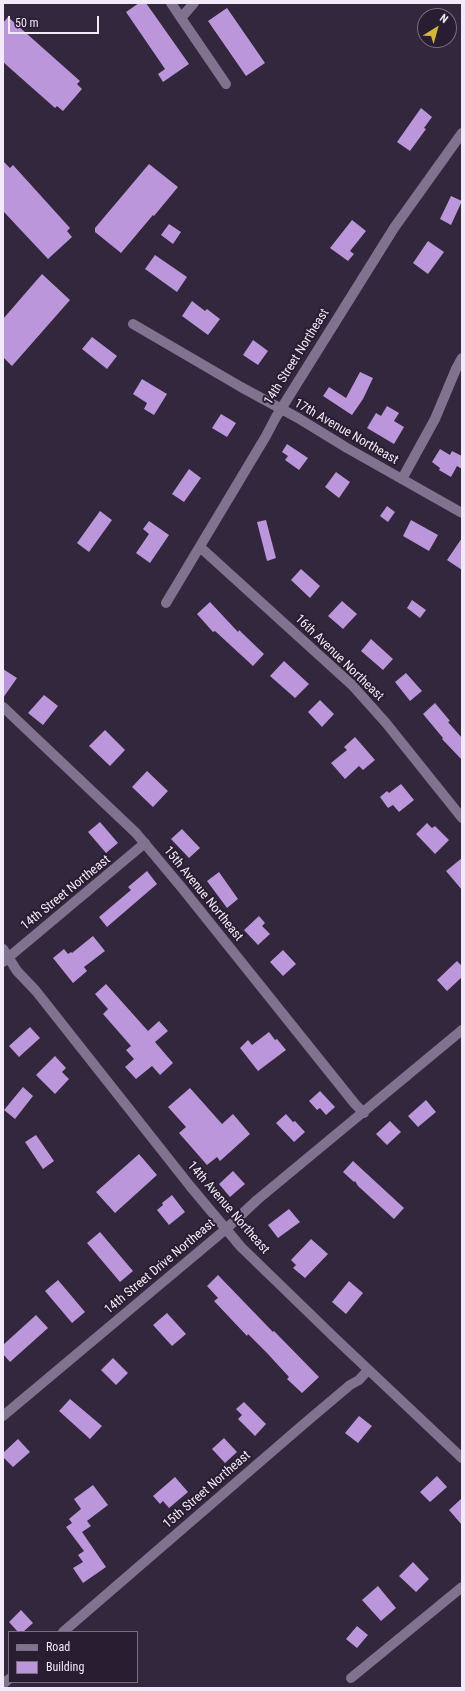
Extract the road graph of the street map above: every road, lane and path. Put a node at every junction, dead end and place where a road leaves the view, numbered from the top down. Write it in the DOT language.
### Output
graph roads {
  1 [pos="171,3"];
  2 [pos="194,3"];
  3 [pos="181,18"];
  4 [pos="226,84"];
  5 [pos="462,133"];
  6 [pos="134,324"];
  7 [pos="462,358"];
  8 [pos="281,409"];
  9 [pos="402,479"];
  10 [pos="462,513"];
  11 [pos="200,547"];
  12 [pos="166,602"];
  13 [pos="3,707"];
  14 [pos="462,818"];
  15 [pos="145,843"];
  16 [pos="5,957"];
  17 [pos="462,1030"];
  18 [pos="364,1113"];
  19 [pos="226,1229"];
  20 [pos="368,1370"];
  21 [pos="3,1416"];
  22 [pos="462,1458"];
  23 [pos="462,1587"];
  24 [pos="64,1631"];
  25 [pos="351,1678"];
  1 -- 3 [label="street"];
  2 -- 3 [label="street"];
  3 -- 4 [label="street"];
  5 -- 8 [label="street, 14th Street Northeast"];
  6 -- 8 [label="street, 17th Avenue Northeast"];
  7 -- 9 [label="street"];
  8 -- 9 [label="street, 17th Avenue Northeast"];
  8 -- 11 [label="street, 14th Street Northeast"];
  9 -- 10 [label="street, 17th Avenue Northeast"];
  11 -- 12 [label="street, 14th Street Northeast"];
  11 -- 14 [label="street, 16th Avenue Northeast"];
  13 -- 15 [label="street, 15th Avenue Northeast"];
  15 -- 16 [label="street, 14th Street Northeast"];
  15 -- 18 [label="street, 15th Avenue Northeast"];
  16 -- 19 [label="street, 14th Avenue Northeast"];
  17 -- 18 [label="street, 14th Street Drive Northeast"];
  18 -- 19 [label="street, 14th Street Drive Northeast"];
  19 -- 20 [label="street, 14th Avenue Northeast"];
  19 -- 21 [label="street, 14th Street Drive Northeast"];
  20 -- 22 [label="street, 14th Avenue Northeast"];
  20 -- 24 [label="street, 15th Street Northeast"];
  23 -- 25 [label="street"];
}
